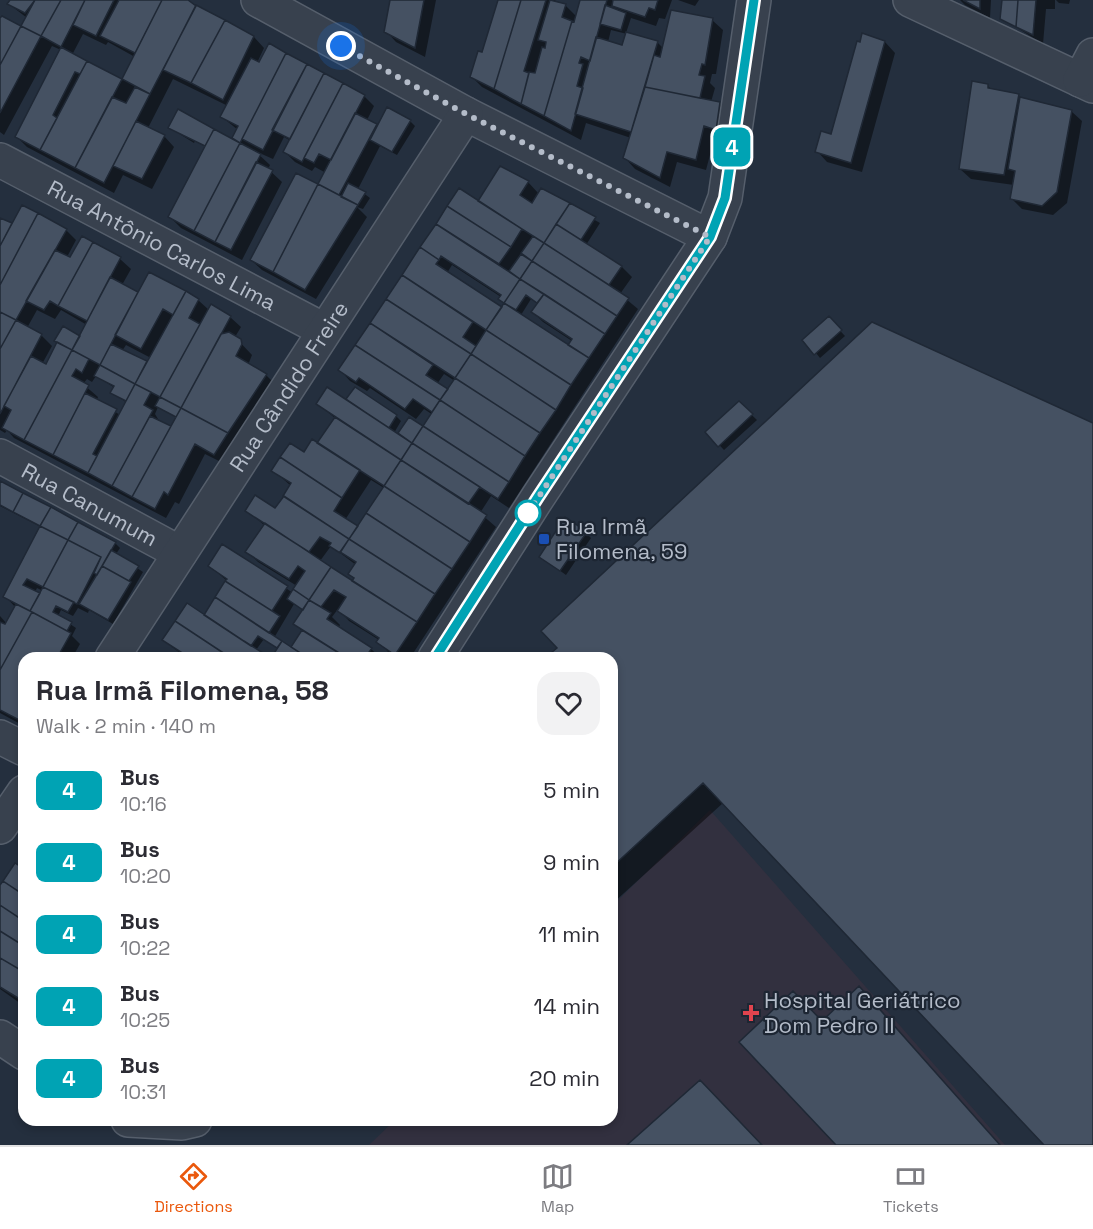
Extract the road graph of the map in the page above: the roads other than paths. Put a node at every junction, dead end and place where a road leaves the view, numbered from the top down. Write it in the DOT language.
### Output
graph roads {
  1 [pos="258,0"];
  2 [pos="754,0"];
  3 [pos="910,0"];
  4 [pos="1089,74"];
  5 [pos="466,114"];
  6 [pos="0,160"];
  7 [pos="710,237"];
  8 [pos="324,330"];
  9 [pos="0,456"];
  10 [pos="180,553"];
  11 [pos="116,652"];
  12 [pos="439,652"];
  13 [pos="0,737"];
  14 [pos="18,746"];
  15 [pos="18,801"];
  16 [pos="0,827"];
  17 [pos="0,1038"];
  18 [pos="18,1049"];
  19 [pos="126,1126"];
  20 [pos="114,1145"];
  1 -- 5 [label="street"];
  2 -- 7 [label="street"];
  3 -- 4 [label="street"];
  5 -- 7 [label="street"];
  5 -- 8 [label="street, Rua Cândido Freire"];
  6 -- 8 [label="street, Rua Antônio Carlos Lima"];
  7 -- 12 [label="street"];
  8 -- 10 [label="street, Rua Cândido Freire"];
  9 -- 10 [label="street, Rua Canumum"];
  10 -- 11 [label="street, Rua Cândido Freire"];
  13 -- 14 [label="street"];
  15 -- 16 [label="street"];
  17 -- 18 [label="street"];
  19 -- 20 [label="street"];
}
